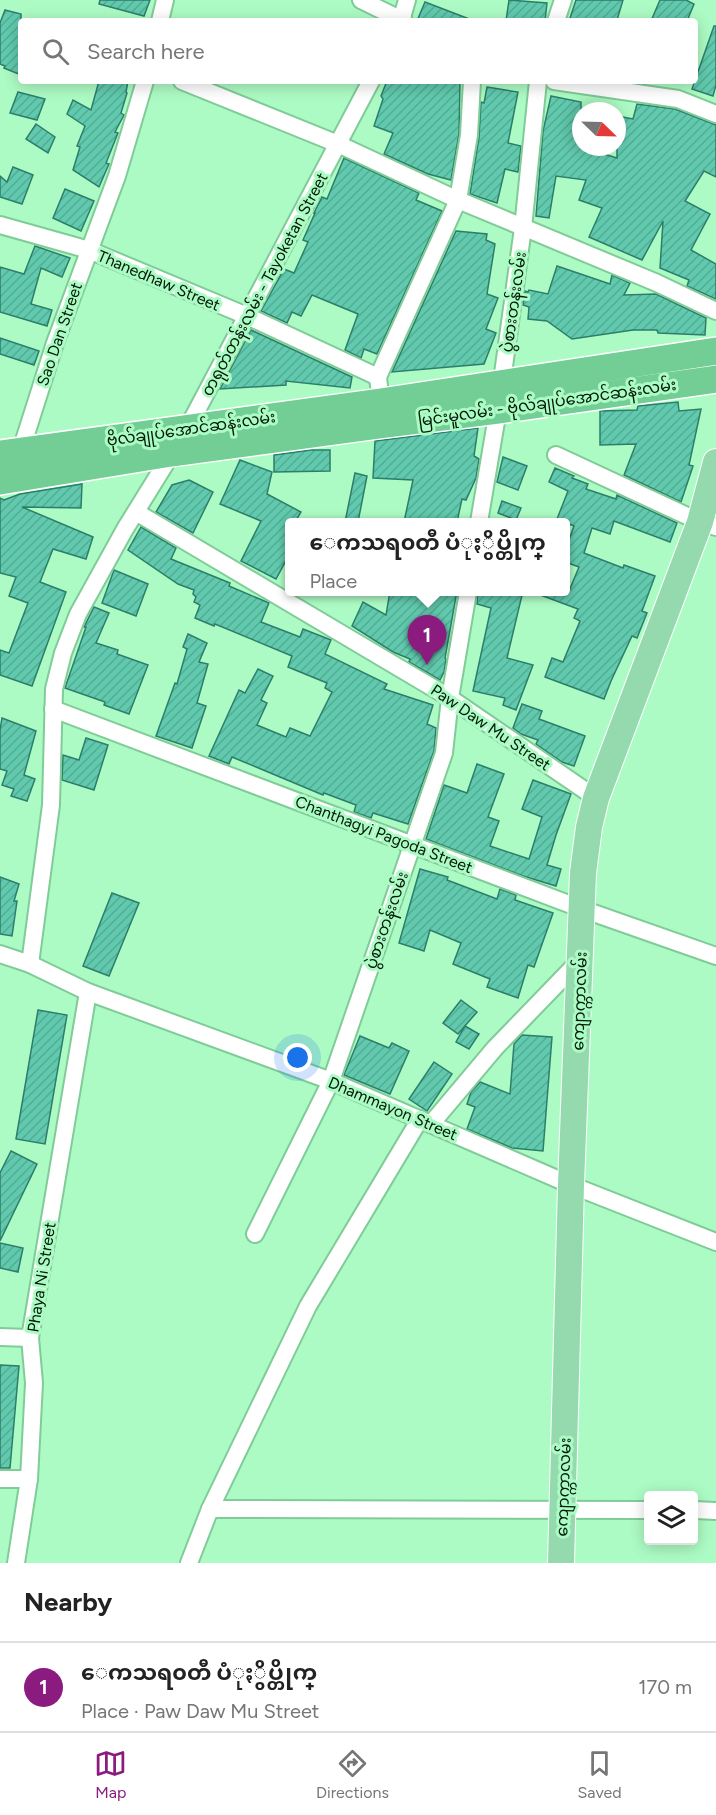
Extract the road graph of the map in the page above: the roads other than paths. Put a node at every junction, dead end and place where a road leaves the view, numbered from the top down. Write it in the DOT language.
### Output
graph roads {
  1 [pos="165,0"];
  2 [pos="361,0"];
  3 [pos="407,0"];
  4 [pos="563,0"];
  5 [pos="161,18"];
  6 [pos="396,18"];
  7 [pos="403,18"];
  8 [pos="557,18"];
  9 [pos="144,84"];
  10 [pos="189,84"];
  11 [pos="369,84"];
  12 [pos="472,84"];
  13 [pos="538,84"];
  14 [pos="575,84"];
  15 [pos="716,114"];
  16 [pos="338,144"];
  17 [pos="458,200"];
  18 [pos="0,225"];
  19 [pos="523,228"];
  20 [pos="89,250"];
  21 [pos="716,311"];
  22 [pos="246,316"];
  23 [pos="716,351"];
  24 [pos="716,379"];
  25 [pos="499,397"];
  26 [pos="379,401"];
  27 [pos="187,429"];
  28 [pos="10,452"];
  29 [pos="171,453"];
  30 [pos="556,455"];
  31 [pos="716,462"];
  32 [pos="0,481"];
  33 [pos="136,512"];
  34 [pos="480,518"];
  35 [pos="708,525"];
  36 [pos="467,596"];
  37 [pos="450,698"];
  38 [pos="52,709"];
  39 [pos="596,798"];
  40 [pos="413,845"];
  41 [pos="582,909"];
  42 [pos="0,954"];
  43 [pos="716,956"];
  44 [pos="580,958"];
  45 [pos="30,964"];
  46 [pos="88,992"];
  47 [pos="331,1081"];
  48 [pos="426,1122"];
  49 [pos="571,1185"];
  50 [pos="255,1234"];
  51 [pos="716,1242"];
  52 [pos="0,1337"];
  53 [pos="30,1338"];
  54 [pos="0,1479"];
  55 [pos="29,1479"];
  56 [pos="210,1509"];
  57 [pos="563,1510"];
  58 [pos="644,1510"];
  59 [pos="698,1510"];
  60 [pos="716,1511"];
  61 [pos="16,1563"];
  62 [pos="189,1563"];
  63 [pos="561,1563"];
  1 -- 5 [label="street"];
  2 -- 6 [label="street"];
  3 -- 7 [label="street"];
  4 -- 8 [label="street"];
  9 -- 20 [label="street, Sao Dan Street"];
  10 -- 16 [label="street"];
  11 -- 16 [label="street, တရုတ်တန်းလမ်း - Tayoketan Street"];
  12 -- 17 [label="street"];
  13 -- 19 [label="street, ပွဲစားတန်းလမ်း"];
  14 -- 15 [label="street"];
  16 -- 17 [label="street"];
  16 -- 22 [label="street, တရုတ်တန်းလမ်း - Tayoketan Street"];
  17 -- 19 [label="street"];
  17 -- 26 [label="street"];
  18 -- 20 [label="street, Thanedhaw Street"];
  19 -- 21 [label="street"];
  19 -- 25 [label="street, ပွဲစားတန်းလမ်း"];
  20 -- 22 [label="street, Thanedhaw Street"];
  20 -- 28 [label="street, Sao Dan Street"];
  22 -- 26 [label="street, Thanedhaw Street"];
  22 -- 27 [label="street, တရုတ်တန်းလမ်း - Tayoketan Street"];
  23 -- 25 [label="highway, မြင်းမူလမ်း - ဗိုလ်ချုပ်အောင်ဆန်းလမ်း"];
  24 -- 25 [label="highway, မြင်းမူလမ်း - ဗိုလ်ချုပ်အောင်ဆန်းလမ်း"];
  25 -- 26 [label="highway, မြင်းမူလမ်း - ဗိုလ်ချုပ်အောင်ဆန်းလမ်း"];
  25 -- 34 [label="street, ပွဲစားတန်းလမ်း"];
  26 -- 27 [label="highway, ဗိုလ်ချုပ်အောင်ဆန်းလမ်း"];
  26 -- 29 [label="highway, ဗိုလ်ချုပ်အောင်ဆန်းလမ်း"];
  27 -- 28 [label="highway, ဗိုလ်ချုပ်အောင်ဆန်းလမ်း"];
  27 -- 29 [label="street, တရုတ်တန်းလမ်း - Tayoketan Street"];
  29 -- 32 [label="highway, ဗိုလ်ချုပ်အောင်ဆန်းလမ်း"];
  29 -- 33 [label="street, တရုတ်တန်းလမ်း - Tayoketan Street"];
  30 -- 35 [label="street"];
  31 -- 35 [label="main road, ကျောက္ကာလမ်း"];
  33 -- 37 [label="street, Paw Daw Mu Street"];
  33 -- 38 [label="street, တရုတ်တန်းလမ်း - Tayoketan Street"];
  35 -- 39 [label="main road, ကျောက္ကာလမ်း"];
  36 -- 37 [label="street, ပွဲစားတန်းလမ်း"];
  37 -- 39 [label="street, Paw Daw Mu Street"];
  37 -- 40 [label="street, ပွဲစားတန်းလမ်း"];
  38 -- 40 [label="street, Chanthagyi Pagoda Street"];
  38 -- 45 [label="street, တရုတ်တန်းလမ်း - Tayoketan Street"];
  39 -- 41 [label="main road, ကျောက္ကာလမ်း"];
  40 -- 41 [label="street, Chanthagyi Pagoda Street"];
  40 -- 47 [label="street, ပွဲစားတန်းလမ်း"];
  41 -- 43 [label="street, Chanthagyi Pagoda Street"];
  41 -- 44 [label="main road, ကျောက္ကာလမ်း"];
  42 -- 45 [label="street, Dhammayon Street"];
  44 -- 48 [label="street"];
  44 -- 49 [label="main road, ကျောက္ကာလမ်း"];
  45 -- 46 [label="street, Dhammayon Street"];
  46 -- 47 [label="street, Dhammayon Street"];
  46 -- 53 [label="street, Phaya Ni Street"];
  47 -- 48 [label="street, Dhammayon Street"];
  47 -- 50 [label="street, ပွဲစားတန်းလမ်း"];
  48 -- 49 [label="street, Dhammayon Street"];
  48 -- 56 [label="street"];
  49 -- 51 [label="street, Dhammayon Street"];
  49 -- 57 [label="main road, ကျောက္ကာလမ်း"];
  52 -- 53 [label="street"];
  53 -- 55 [label="street, Phaya Ni Street"];
  54 -- 55 [label="street"];
  55 -- 61 [label="street, Phaya Ni Street"];
  56 -- 57 [label="street"];
  56 -- 62 [label="street"];
  57 -- 58 [label="street"];
  57 -- 63 [label="main road, ကျောက္ကာလမ်း"];
  59 -- 60 [label="street"];
}
